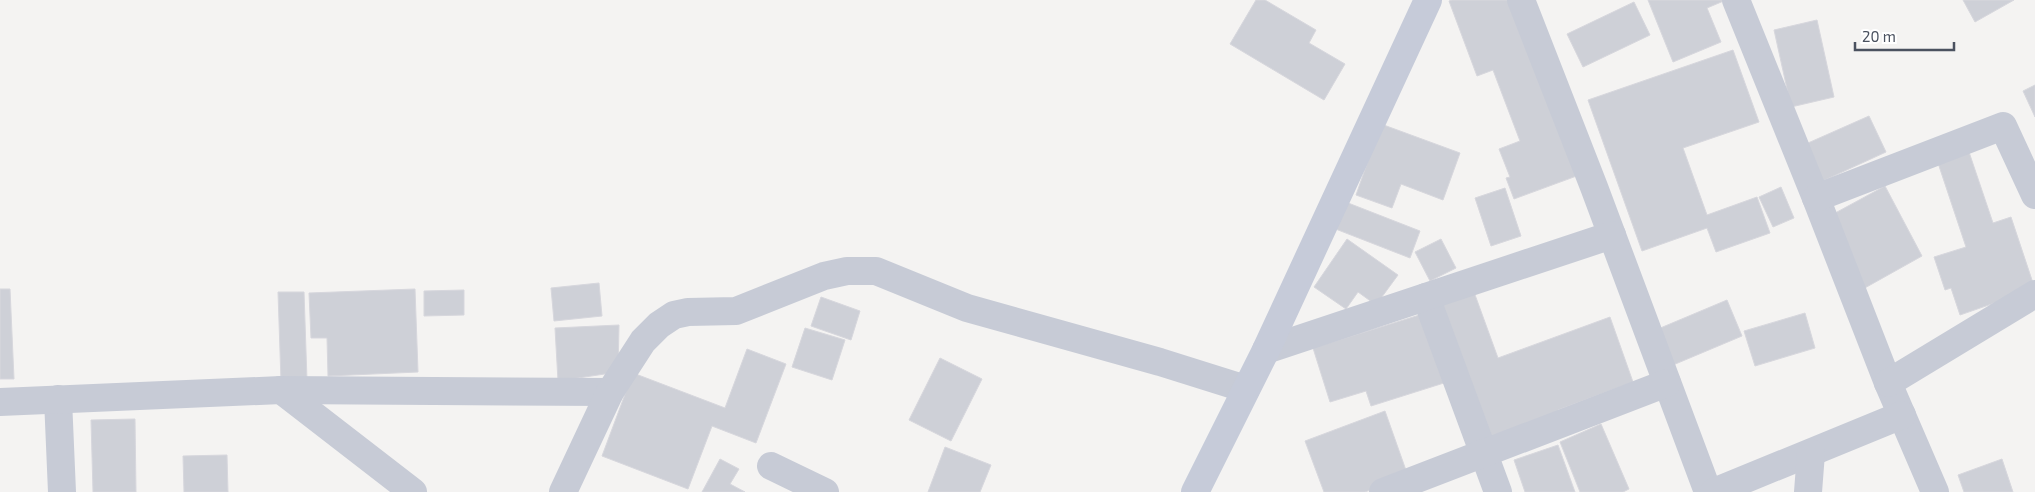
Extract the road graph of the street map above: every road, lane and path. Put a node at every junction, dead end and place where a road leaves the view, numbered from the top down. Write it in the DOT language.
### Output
graph roads {
  1 [pos="1428,0"];
  2 [pos="1521,0"];
  3 [pos="1736,0"];
  4 [pos="2035,195"];
  5 [pos="1816,198"];
  6 [pos="1612,235"];
  7 [pos="2035,294"];
  8 [pos="1426,297"];
  9 [pos="1266,350"];
  10 [pos="1667,383"];
  11 [pos="1888,383"];
  12 [pos="1246,389"];
  13 [pos="281,390"];
  14 [pos="610,392"];
  15 [pos="58,400"];
  16 [pos="0,402"];
  17 [pos="1902,415"];
  18 [pos="1483,452"];
  19 [pos="1811,452"];
  20 [pos="771,466"];
  21 [pos="62,492"];
  22 [pos="413,492"];
  23 [pos="563,492"];
  24 [pos="825,492"];
  25 [pos="1195,492"];
  26 [pos="1383,492"];
  27 [pos="1498,492"];
  28 [pos="1708,492"];
  29 [pos="1714,492"];
  30 [pos="1808,492"];
  31 [pos="1934,492"];
  1 -- 9 [label="street"];
  2 -- 6 [label="street"];
  3 -- 5 [label="street"];
  4 -- 5 [label="street"];
  5 -- 11 [label="street"];
  6 -- 8 [label="street"];
  6 -- 10 [label="street"];
  7 -- 11 [label="street"];
  8 -- 9 [label="street"];
  8 -- 18 [label="street"];
  9 -- 12 [label="street"];
  10 -- 18 [label="street"];
  10 -- 28 [label="street"];
  11 -- 17 [label="street"];
  12 -- 14 [label="street"];
  12 -- 25 [label="street"];
  13 -- 14 [label="street"];
  13 -- 15 [label="street"];
  13 -- 22 [label="street"];
  14 -- 23 [label="street"];
  15 -- 16 [label="street"];
  15 -- 21 [label="street"];
  17 -- 19 [label="street"];
  17 -- 31 [label="street"];
  18 -- 26 [label="street"];
  18 -- 27 [label="street"];
  19 -- 29 [label="street"];
  19 -- 30 [label="street"];
  20 -- 24 [label="street"];
}
